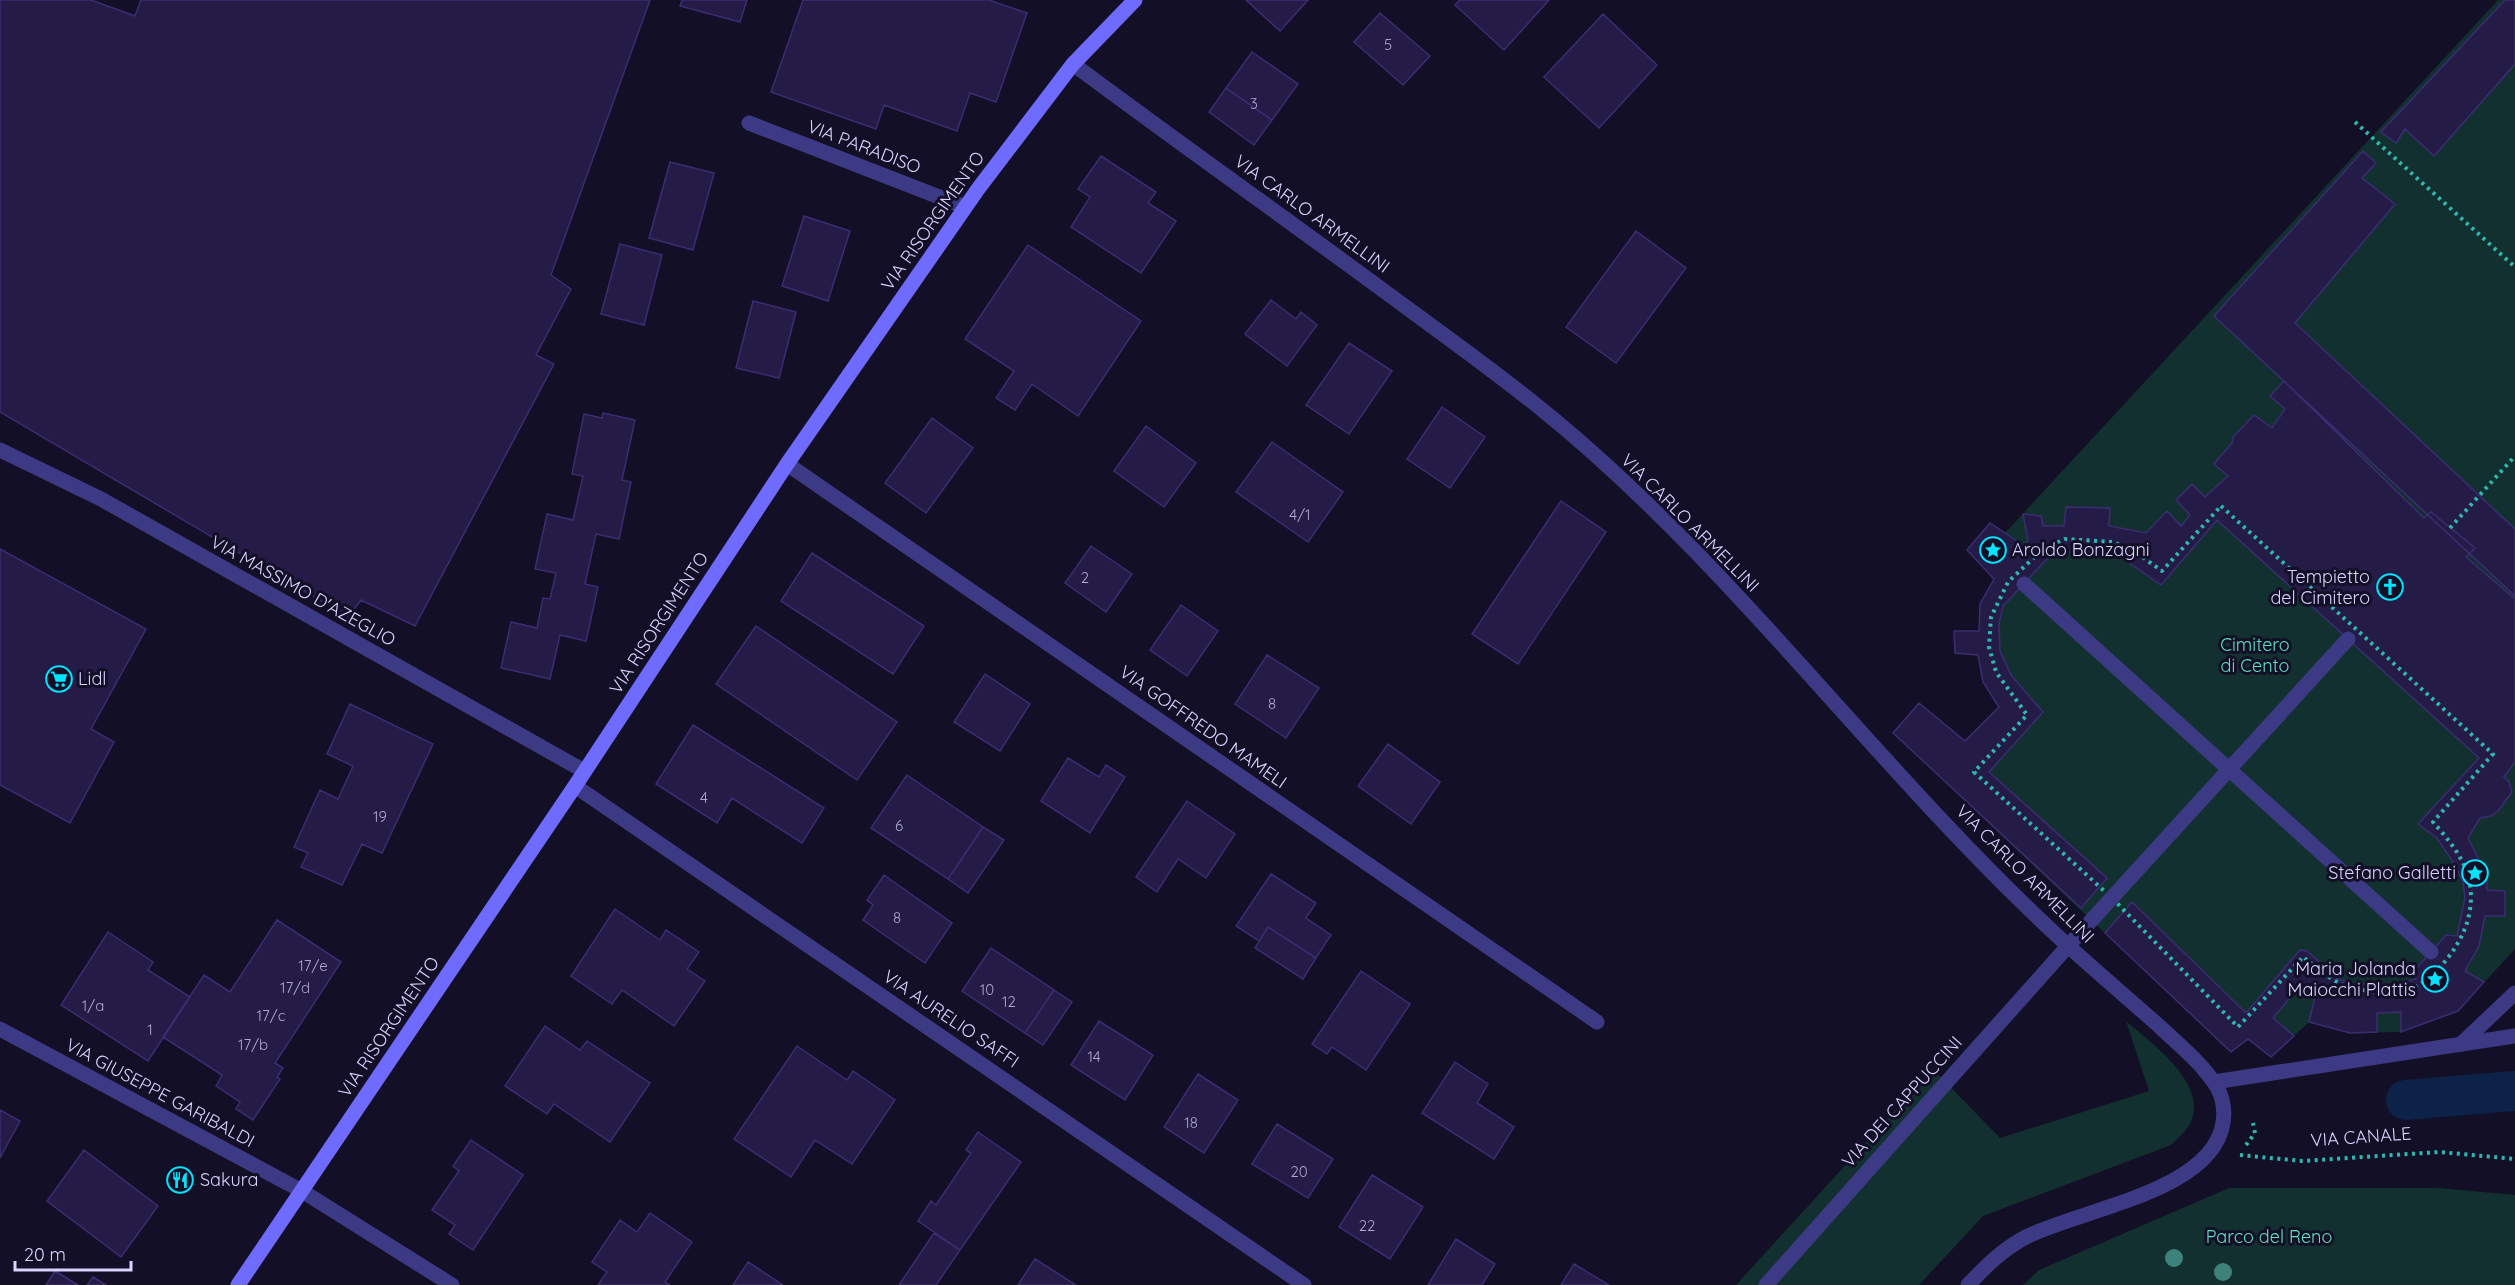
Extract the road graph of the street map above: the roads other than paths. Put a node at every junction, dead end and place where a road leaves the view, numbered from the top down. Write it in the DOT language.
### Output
graph roads {
  1 [pos="1135,0"];
  2 [pos="1073,64"];
  3 [pos="749,123"];
  4 [pos="965,207"];
  5 [pos="0,450"];
  6 [pos="787,464"];
  7 [pos="2024,584"];
  8 [pos="2348,639"];
  9 [pos="2229,769"];
  10 [pos="584,771"];
  11 [pos="575,786"];
  12 [pos="2068,946"];
  13 [pos="2431,952"];
  14 [pos="2515,993"];
  15 [pos="1597,1022"];
  16 [pos="0,1029"];
  17 [pos="2515,1036"];
  18 [pos="2461,1044"];
  19 [pos="2214,1082"];
  20 [pos="302,1191"];
  21 [pos="238,1285"];
  22 [pos="452,1285"];
  23 [pos="1304,1285"];
  24 [pos="1766,1285"];
  25 [pos="1968,1285"];
  1 -- 2 [label="street, VIA RISORGIMENTO"];
  2 -- 4 [label="street, VIA RISORGIMENTO"];
  2 -- 12 [label="street, VIA CARLO ARMELLINI"];
  3 -- 4 [label="street, VIA PARADISO"];
  4 -- 6 [label="street, VIA RISORGIMENTO"];
  5 -- 10 [label="street, VIA MASSIMO D'AZEGLIO"];
  6 -- 10 [label="street, VIA RISORGIMENTO"];
  6 -- 15 [label="street, VIA GOFFREDO MAMELI"];
  7 -- 9 [label="street"];
  8 -- 9 [label="street, VIA DEI CAPPUCCINI"];
  9 -- 12 [label="street, VIA DEI CAPPUCCINI"];
  9 -- 13 [label="street"];
  10 -- 11 [label="street, VIA RISORGIMENTO"];
  11 -- 20 [label="street, VIA RISORGIMENTO"];
  11 -- 23 [label="street, VIA AURELIO SAFFI"];
  12 -- 19 [label="street, VIA CARLO ARMELLINI"];
  12 -- 24 [label="street, VIA DEI CAPPUCCINI"];
  14 -- 18 [label="street"];
  16 -- 20 [label="street, VIA GIUSEPPE GARIBALDI"];
  17 -- 18 [label="street"];
  18 -- 19 [label="street"];
  19 -- 25 [label="street"];
  20 -- 21 [label="street, VIA RISORGIMENTO"];
  20 -- 22 [label="street, VIA GIUSEPPE GARIBALDI"];
}
